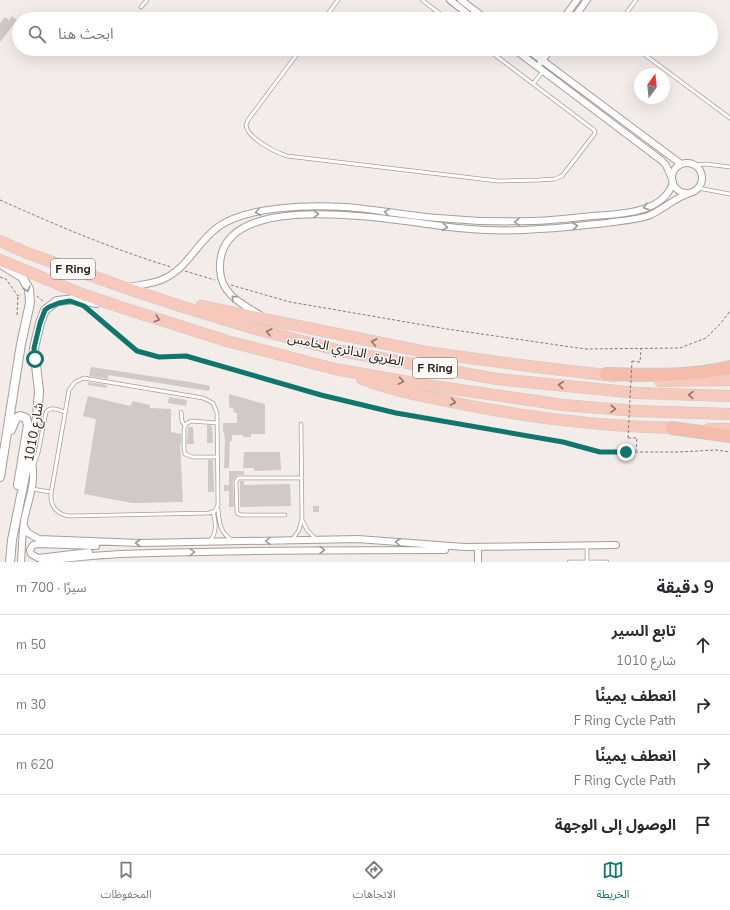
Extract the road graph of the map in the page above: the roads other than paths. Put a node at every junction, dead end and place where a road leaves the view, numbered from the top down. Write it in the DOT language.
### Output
graph roads {
  1 [pos="147,0"];
  2 [pos="338,0"];
  3 [pos="422,0"];
  4 [pos="450,0"];
  5 [pos="461,0"];
  6 [pos="577,0"];
  7 [pos="587,0"];
  8 [pos="636,0"];
  9 [pos="141,7"];
  10 [pos="329,12"];
  11 [pos="438,12"];
  12 [pos="465,12"];
  13 [pos="477,12"];
  14 [pos="568,12"];
  15 [pos="578,12"];
  16 [pos="627,12"];
  17 [pos="296,56"];
  18 [pos="496,56"];
  19 [pos="523,56"];
  20 [pos="534,56"];
  21 [pos="536,56"];
  22 [pos="545,56"];
  23 [pos="646,56"];
  24 [pos="542,60"];
  25 [pos="530,61"];
  26 [pos="537,67"];
  27 [pos="543,71"];
  28 [pos="533,84"];
  29 [pos="730,118"];
  30 [pos="681,164"];
  31 [pos="695,165"];
  32 [pos="730,167"];
  33 [pos="672,181"];
  34 [pos="698,188"];
  35 [pos="690,193"];
  36 [pos="730,194"];
  37 [pos="272,210"];
  38 [pos="274,218"];
  39 [pos="0,240"];
  40 [pos="0,260"];
  41 [pos="0,264"];
  42 [pos="123,287"];
  43 [pos="147,296"];
  44 [pos="120,307"];
  45 [pos="267,319"];
  46 [pos="730,367"];
  47 [pos="335,369"];
  48 [pos="606,374"];
  49 [pos="730,380"];
  50 [pos="730,396"];
  51 [pos="65,412"];
  52 [pos="181,412"];
  53 [pos="730,414"];
  54 [pos="216,423"];
  55 [pos="301,424"];
  56 [pos="185,426"];
  57 [pos="672,428"];
  58 [pos="730,429"];
  59 [pos="730,436"];
  60 [pos="30,452"];
  61 [pos="217,457"];
  62 [pos="33,467"];
  63 [pos="0,477"];
  64 [pos="302,478"];
  65 [pos="0,482"];
  66 [pos="32,489"];
  67 [pos="51,492"];
  68 [pos="218,507"];
  69 [pos="213,512"];
  70 [pos="285,515"];
  71 [pos="302,518"];
  72 [pos="24,526"];
  73 [pos="12,540"];
  74 [pos="292,540"];
  75 [pos="317,540"];
  76 [pos="234,541"];
  77 [pos="209,542"];
  78 [pos="119,543"];
  79 [pos="616,544"];
  80 [pos="587,545"];
  81 [pos="464,547"];
  82 [pos="478,547"];
  83 [pos="118,554"];
  84 [pos="10,562"];
  85 [pos="20,562"];
  86 [pos="42,562"];
  87 [pos="478,562"];
  88 [pos="569,562"];
  89 [pos="587,562"];
  90 [pos="607,562"];
  1 -- 9 [label="lane"];
  2 -- 10 [label="lane"];
  3 -- 11 [label="lane"];
  4 -- 12 [label="street"];
  5 -- 13 [label="street"];
  6 -- 14 [label="street"];
  7 -- 15 [label="street"];
  8 -- 16 [label="lane"];
  17 -- 28 [label="lane"];
  18 -- 28 [label="lane"];
  19 -- 25 [label="street"];
  20 -- 25 [label="street"];
  21 -- 24 [label="street"];
  22 -- 24 [label="street"];
  23 -- 29 [label="lane"];
  24 -- 26 [label="street"];
  24 -- 30 [label="street"];
  25 -- 26 [label="street"];
  26 -- 27 [label="street"];
  27 -- 28 [label="lane"];
  27 -- 33 [label="street"];
  30 -- 31 [label="street"];
  30 -- 33 [label="street"];
  31 -- 32 [label="lane"];
  31 -- 34 [label="street"];
  33 -- 35 [label="street"];
  33 -- 37 [label="street, one-way"];
  34 -- 35 [label="street"];
  34 -- 36 [label="lane"];
  38 -- 35 [label="street, one-way"];
  37 -- 38 [label="street"];
  37 -- 42 [label="street, one-way"];
  45 -- 38 [label="street, one-way"];
  39 -- 42 [label="highway, الطريق الدائري الخامس / F Ring"];
  40 -- 44 [label="highway, الطريق الدائري الخامس / F Ring"];
  41 -- 63 [label="street, شارع 1010"];
  42 -- 43 [label="highway, الطريق الدائري الخامس / F Ring"];
  43 -- 45 [label="highway"];
  50 -- 43 [label="highway, الطريق الدائري الخامس / F Ring, one-way"];
  44 -- 47 [label="highway, الطريق الدائري الخامس / F Ring, one-way"];
  44 -- 60 [label="street, شارع 1010"];
  48 -- 45 [label="highway, one-way"];
  46 -- 48 [label="highway"];
  47 -- 53 [label="highway, الطريق الدائري الخامس / F Ring, one-way"];
  47 -- 57 [label="highway, one-way"];
  48 -- 49 [label="highway"];
  51 -- 54 [label="lane"];
  51 -- 62 [label="lane"];
  51 -- 67 [label="lane"];
  52 -- 56 [label="lane"];
  54 -- 56 [label="lane"];
  54 -- 61 [label="lane"];
  55 -- 64 [label="lane"];
  56 -- 61 [label="lane"];
  57 -- 58 [label="highway"];
  57 -- 59 [label="highway"];
  60 -- 62 [label="street"];
  60 -- 73 [label="street, شارع 1010"];
  61 -- 68 [label="lane"];
  62 -- 66 [label="street"];
  64 -- 70 [label="lane"];
  64 -- 71 [label="lane"];
  65 -- 73 [label="street"];
  66 -- 67 [label="lane"];
  66 -- 72 [label="street"];
  67 -- 69 [label="lane"];
  68 -- 69 [label="lane"];
  68 -- 76 [label="lane"];
  69 -- 77 [label="lane"];
  71 -- 74 [label="lane"];
  71 -- 75 [label="lane"];
  72 -- 78 [label="street"];
  72 -- 85 [label="street"];
  73 -- 84 [label="street, شارع 1010"];
  74 -- 75 [label="street"];
  74 -- 76 [label="street, one-way"];
  81 -- 75 [label="street, one-way"];
  76 -- 77 [label="street"];
  77 -- 78 [label="street, one-way"];
  78 -- 83 [label="street"];
  79 -- 80 [label="street"];
  80 -- 82 [label="street"];
  80 -- 89 [label="lane"];
  81 -- 82 [label="street"];
  83 -- 81 [label="street, one-way"];
  82 -- 87 [label="street"];
  83 -- 86 [label="street"];
  88 -- 89 [label="lane"];
  89 -- 90 [label="lane"];
}
